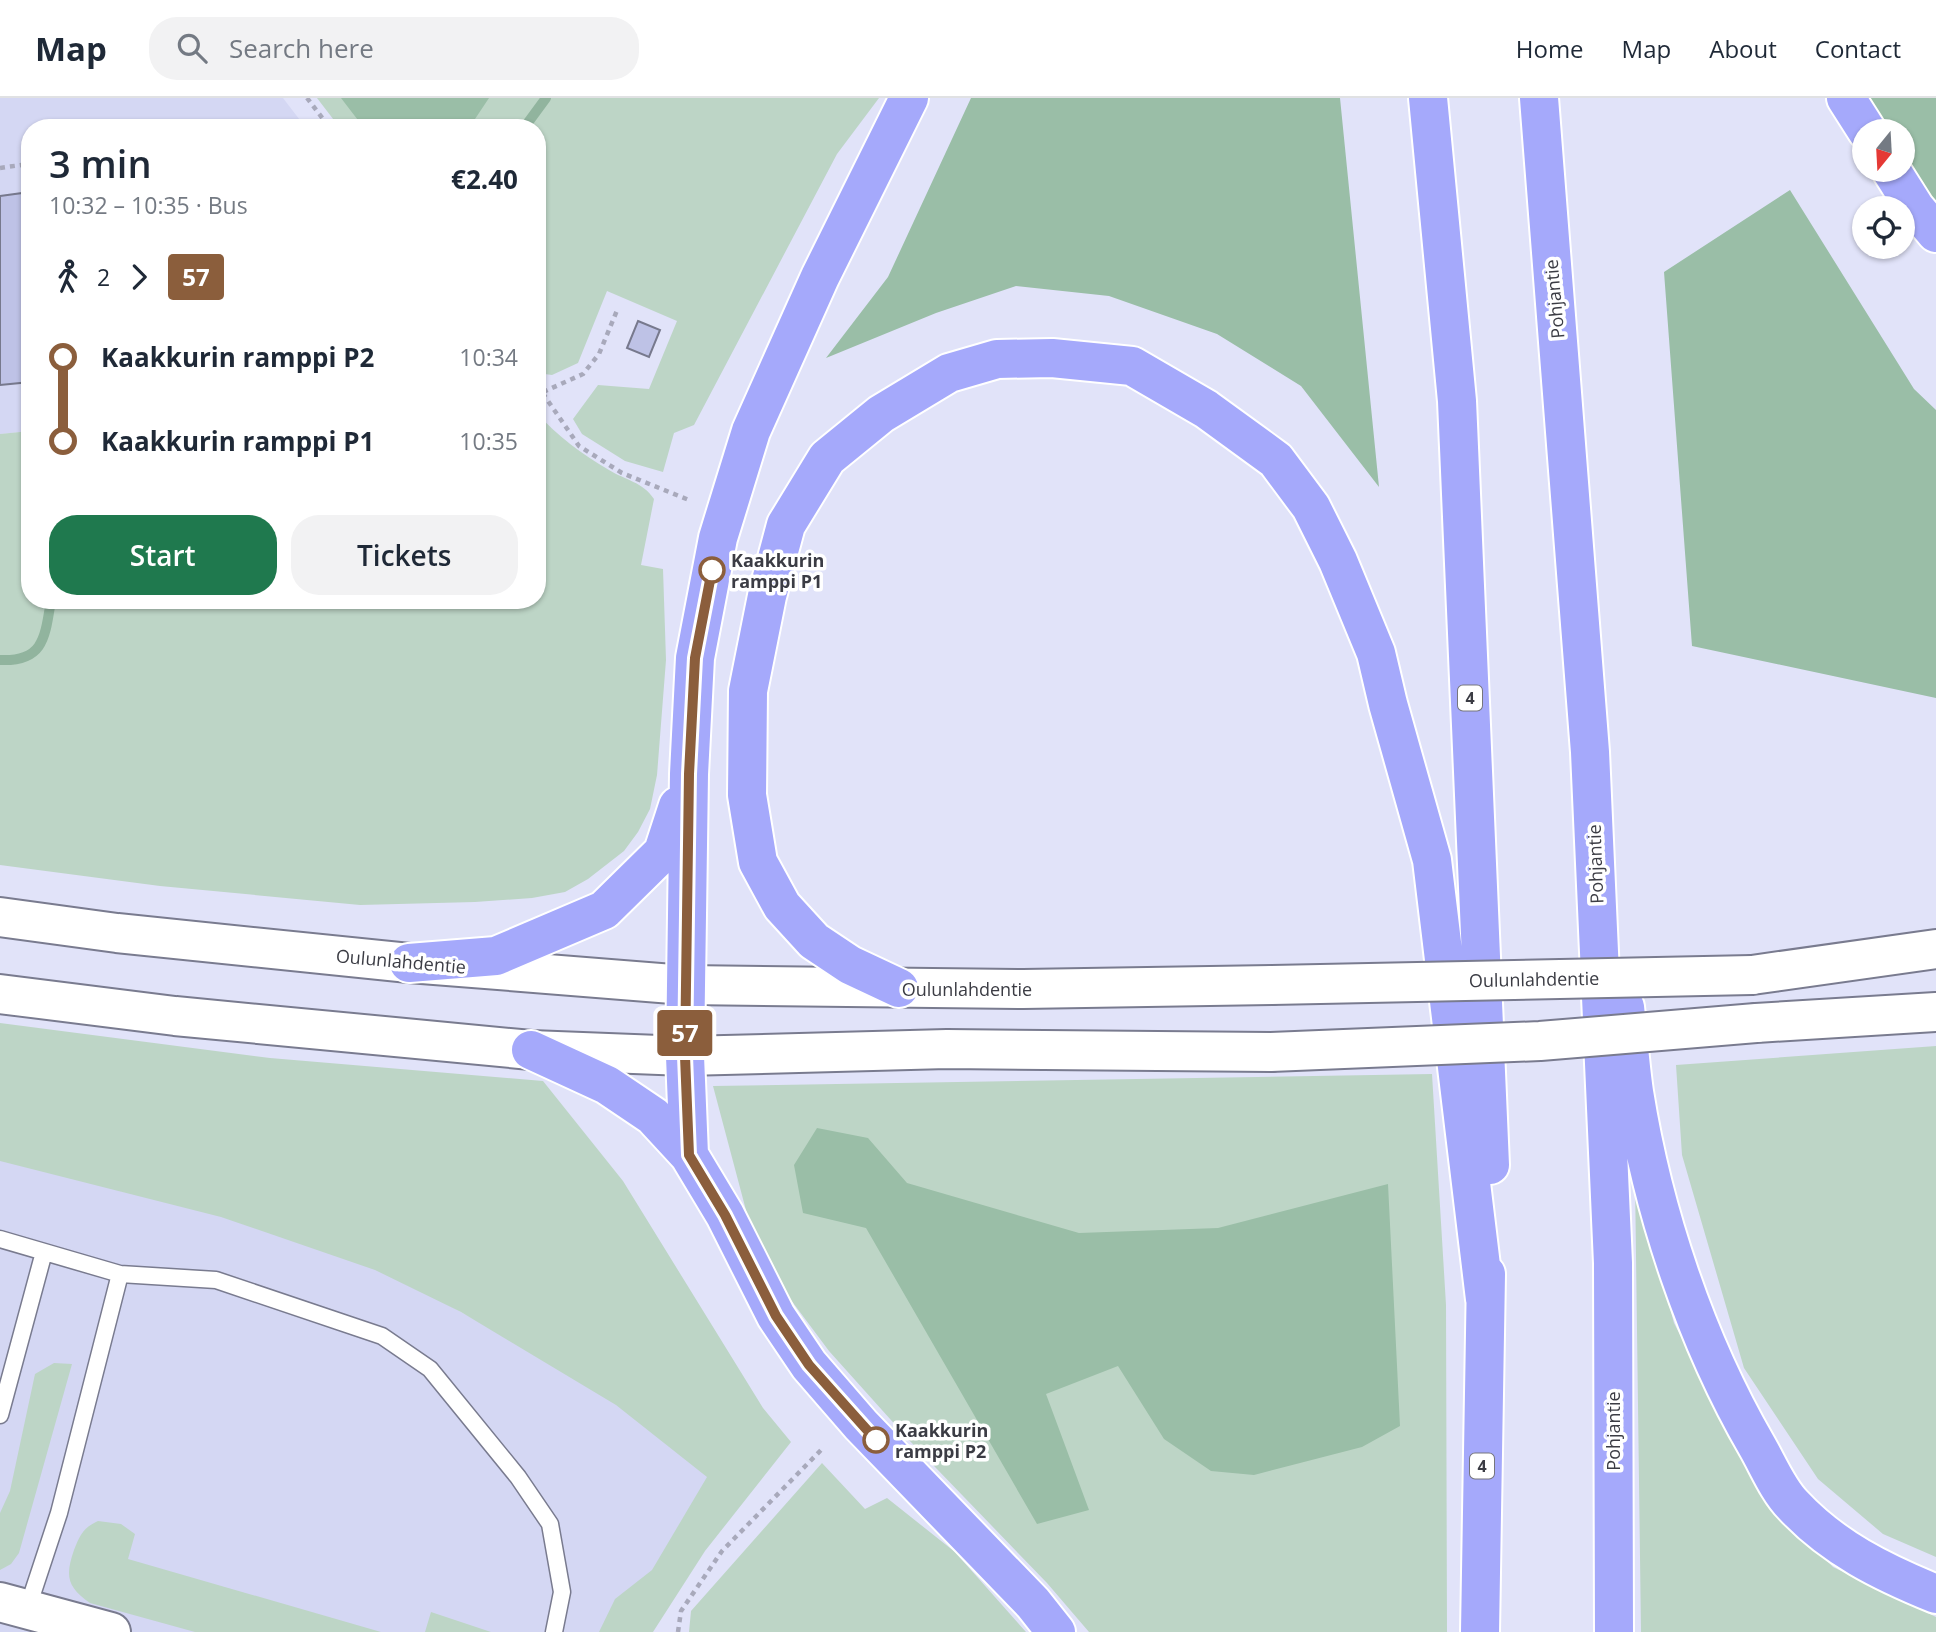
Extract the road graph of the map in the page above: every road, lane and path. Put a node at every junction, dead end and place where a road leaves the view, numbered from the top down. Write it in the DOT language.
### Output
graph roads {
  1 [pos="307,98"];
  2 [pos="909,98"];
  3 [pos="1428,98"];
  4 [pos="1539,98"];
  5 [pos="1846,98"];
  6 [pos="323,119"];
  7 [pos="1859,119"];
  8 [pos="21,165"];
  9 [pos="0,168"];
  10 [pos="1899,182"];
  11 [pos="1936,233"];
  12 [pos="618,308"];
  13 [pos="546,391"];
  14 [pos="546,396"];
  15 [pos="689,500"];
  16 [pos="1590,752"];
  17 [pos="689,774"];
  18 [pos="0,917"];
  19 [pos="1936,949"];
  20 [pos="409,963"];
  21 [pos="685,985"];
  22 [pos="899,988"];
  23 [pos="0,994"];
  24 [pos="1936,1012"];
  25 [pos="531,1050"];
  26 [pos="685,1056"];
  27 [pos="689,1155"];
  28 [pos="0,1239"];
  29 [pos="44,1252"];
  30 [pos="120,1274"];
  31 [pos="1485,1299"];
  32 [pos="0,1415"];
  33 [pos="823,1448"];
  34 [pos="1936,1594"];
  35 [pos="13,1606"];
  36 [pos="111,1632"];
  37 [pos="554,1632"];
  38 [pos="677,1632"];
  39 [pos="1056,1632"];
  40 [pos="1479,1632"];
  41 [pos="1614,1632"];
  1 -- 6 [label="path"];
  2 -- 17 [label="highway"];
  3 -- 31 [label="highway, 4"];
  4 -- 16 [label="highway, Pohjantie"];
  5 -- 7 [label="highway"];
  8 -- 9 [label="path"];
  10 -- 11 [label="highway"];
  12 -- 13 [label="path"];
  14 -- 15 [label="path"];
  16 -- 34 [label="highway"];
  16 -- 41 [label="highway, Pohjantie"];
  17 -- 20 [label="highway"];
  17 -- 21 [label="highway"];
  18 -- 20 [label="main road, Oulunlahdentie"];
  19 -- 22 [label="main road, Oulunlahdentie, bridge"];
  20 -- 21 [label="main road, Oulunlahdentie"];
  21 -- 22 [label="main road, Oulunlahdentie"];
  21 -- 26 [label="highway"];
  22 -- 31 [label="highway"];
  23 -- 25 [label="main road"];
  24 -- 26 [label="main road, bridge"];
  25 -- 26 [label="main road"];
  25 -- 27 [label="highway"];
  26 -- 27 [label="highway"];
  27 -- 39 [label="highway"];
  28 -- 29 [label="lane"];
  29 -- 30 [label="lane"];
  29 -- 32 [label="lane"];
  30 -- 35 [label="lane"];
  30 -- 37 [label="lane"];
  31 -- 40 [label="highway, 4"];
  33 -- 38 [label="path"];
  35 -- 36 [label="main road"];
}
